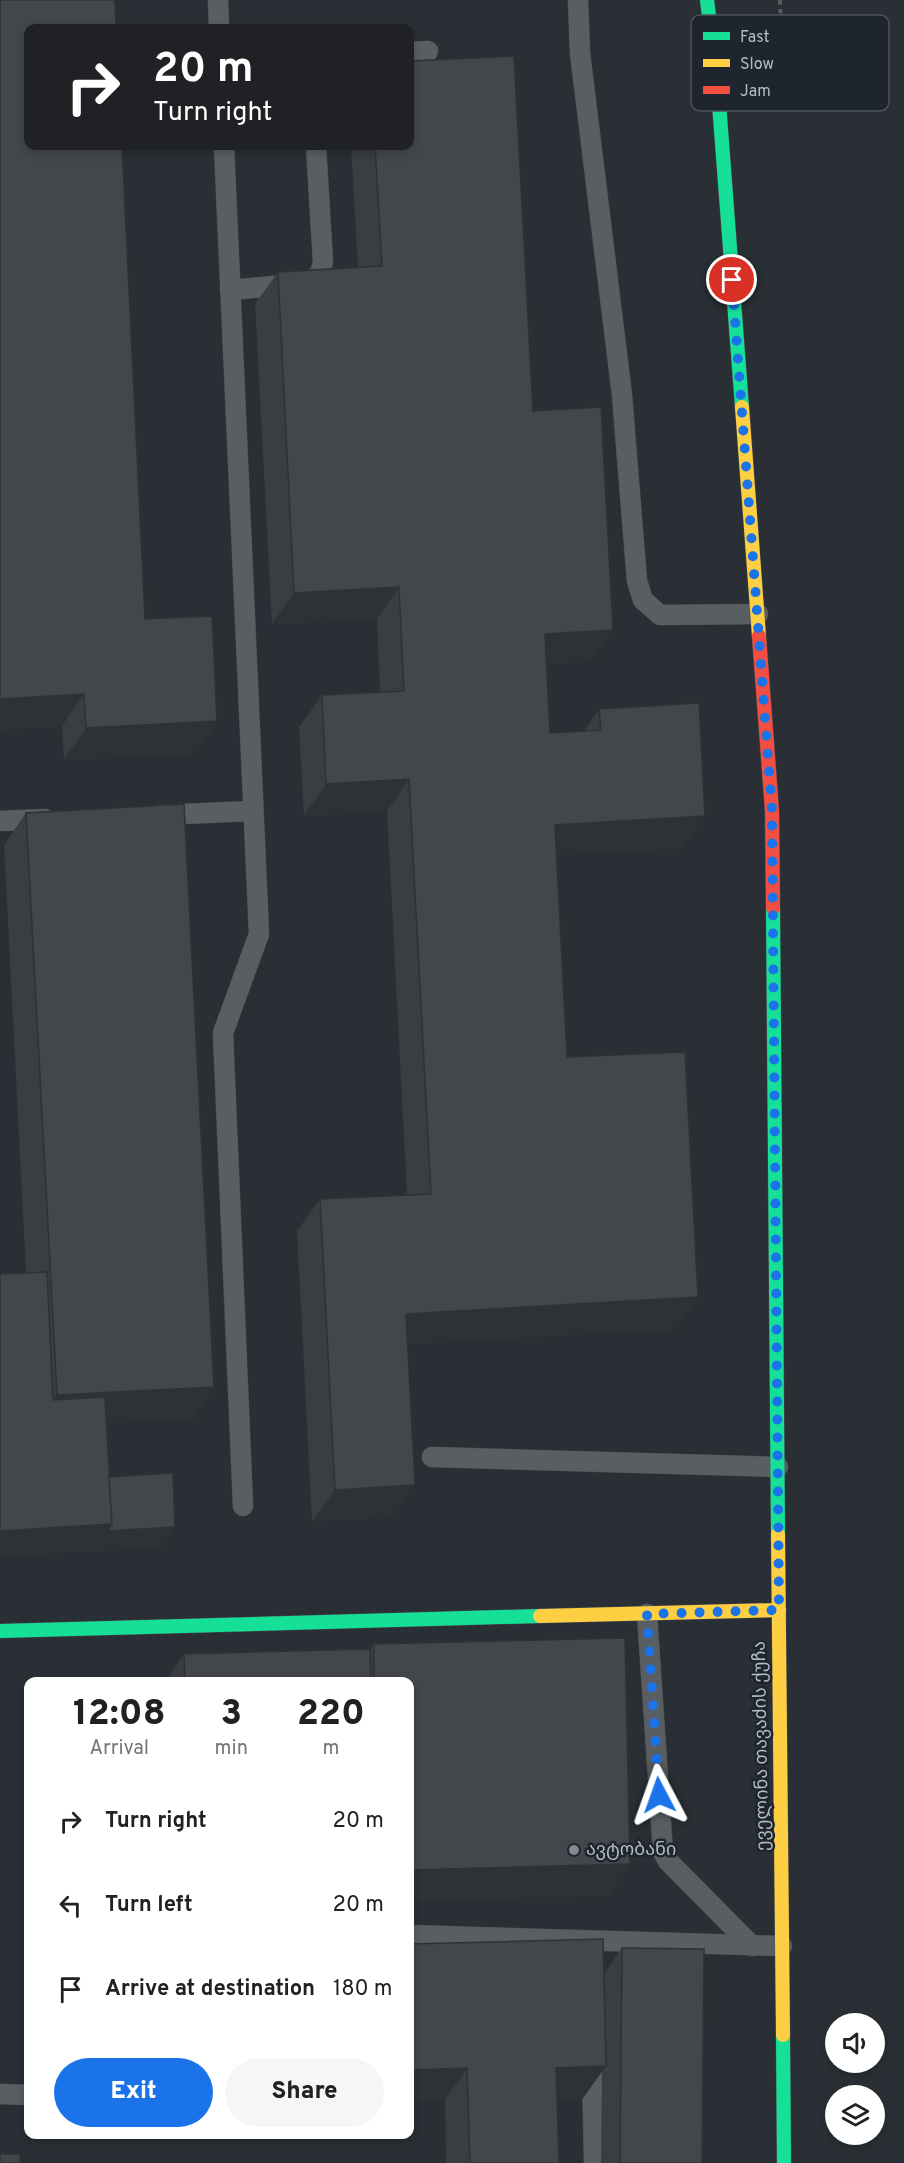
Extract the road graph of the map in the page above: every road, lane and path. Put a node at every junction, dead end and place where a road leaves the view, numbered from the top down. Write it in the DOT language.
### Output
graph roads {
  1 [pos="218,0"];
  2 [pos="578,0"];
  3 [pos="707,0"];
  4 [pos="780,0"];
  5 [pos="709,15"];
  6 [pos="781,15"];
  7 [pos="219,24"];
  8 [pos="720,111"];
  9 [pos="224,150"];
  10 [pos="316,150"];
  11 [pos="230,291"];
  12 [pos="758,614"];
  13 [pos="252,811"];
  14 [pos="137,816"];
  15 [pos="69,818"];
  16 [pos="0,821"];
  17 [pos="432,1457"];
  18 [pos="778,1467"];
  19 [pos="243,1506"];
  20 [pos="779,1610"];
  21 [pos="647,1614"];
  22 [pos="0,1631"];
  23 [pos="414,1935"];
  24 [pos="590,1940"];
  25 [pos="752,1946"];
  26 [pos="782,1946"];
  27 [pos="590,1964"];
  28 [pos="592,2046"];
  29 [pos="0,2094"];
  30 [pos="24,2095"];
  31 [pos="594,2163"];
  32 [pos="784,2163"];
  1 -- 7 [label="lane"];
  2 -- 12 [label="lane"];
  3 -- 5 [label="main road, ეველინა თავაძის ქუჩა"];
  4 -- 6 [label="path"];
  8 -- 12 [label="main road, ეველინა თავაძის ქუჩა"];
  9 -- 11 [label="lane"];
  10 -- 11 [label="lane"];
  11 -- 13 [label="lane"];
  12 -- 18 [label="main road, ეველინა თავაძის ქუჩა"];
  13 -- 14 [label="lane"];
  13 -- 19 [label="lane"];
  15 -- 16 [label="lane"];
  17 -- 18 [label="lane"];
  18 -- 20 [label="main road, ეველინა თავაძის ქუჩა"];
  20 -- 21 [label="main road"];
  20 -- 26 [label="main road, ეველინა თავაძის ქუჩა"];
  21 -- 22 [label="main road"];
  21 -- 25 [label="lane"];
  23 -- 24 [label="lane"];
  24 -- 25 [label="lane"];
  24 -- 27 [label="lane"];
  25 -- 26 [label="lane"];
  26 -- 32 [label="main road, ეველინა თავაძის ქუჩა"];
  28 -- 31 [label="lane"];
  29 -- 30 [label="lane"];
}
